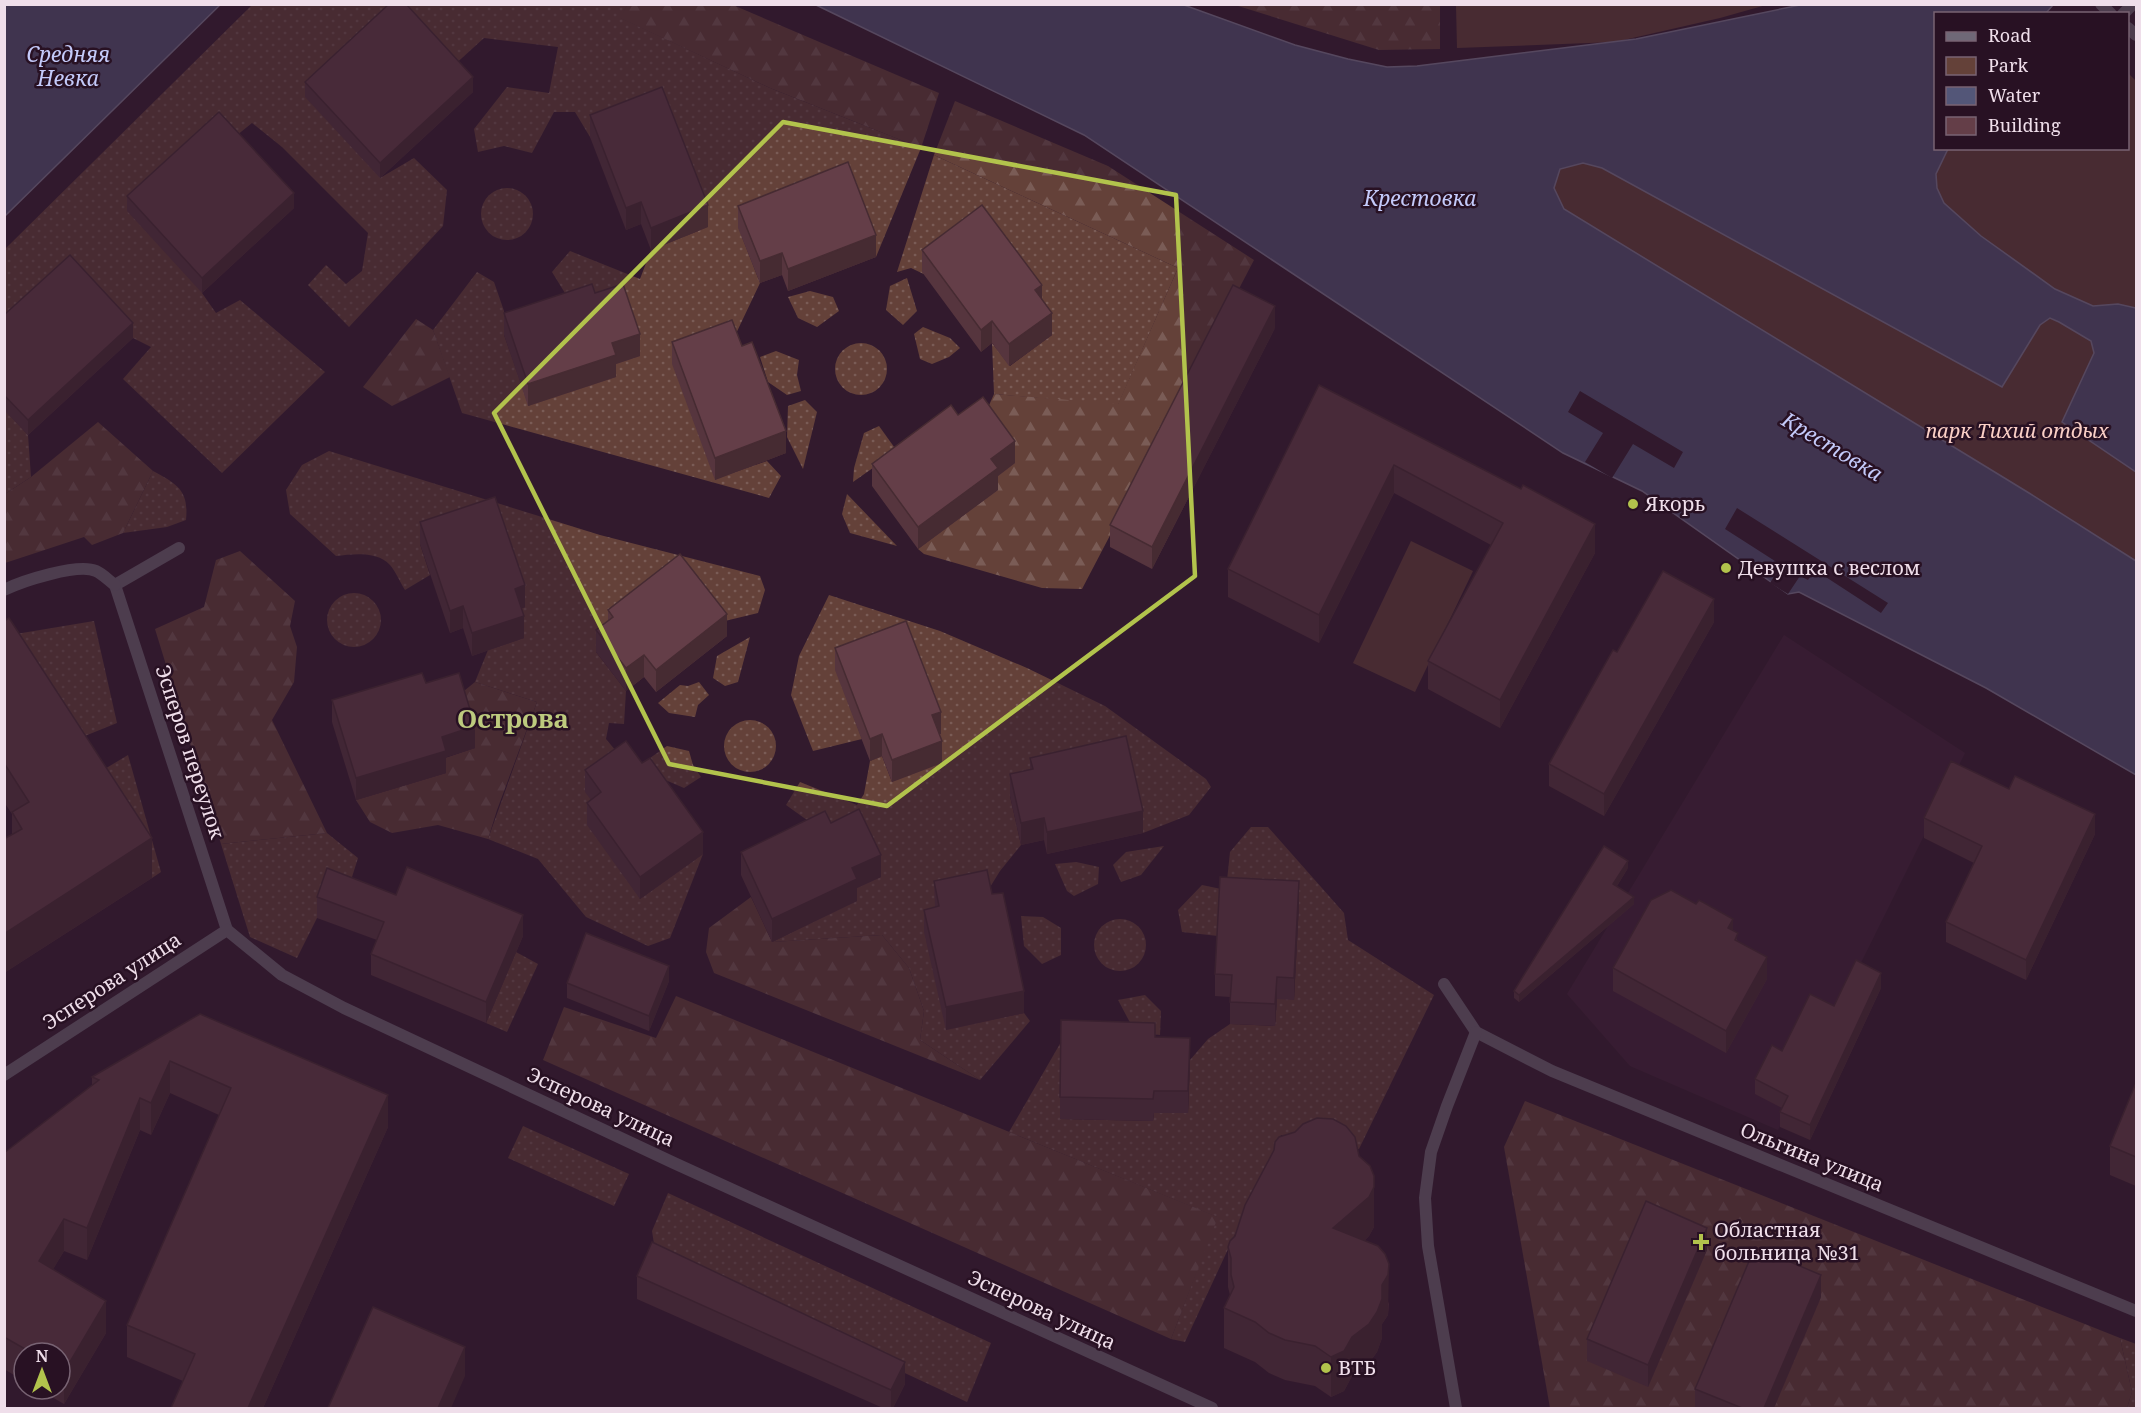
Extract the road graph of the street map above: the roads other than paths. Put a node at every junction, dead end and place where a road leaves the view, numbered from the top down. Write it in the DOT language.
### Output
graph roads {
  1 [pos="179,548"];
  2 [pos="115,585"];
  3 [pos="4,590"];
  4 [pos="227,930"];
  5 [pos="1444,984"];
  6 [pos="1476,1032"];
  7 [pos="4,1075"];
  8 [pos="2136,1311"];
  9 [pos="1212,1408"];
  10 [pos="1456,1408"];
  1 -- 2 [label="street"];
  2 -- 3 [label="street"];
  2 -- 4 [label="street, Эсперов переулок"];
  4 -- 7 [label="street, Эсперова улица"];
  4 -- 9 [label="street, Эсперова улица"];
  5 -- 6 [label="street"];
  6 -- 8 [label="street, Ольгина улица"];
  6 -- 10 [label="street"];
}
